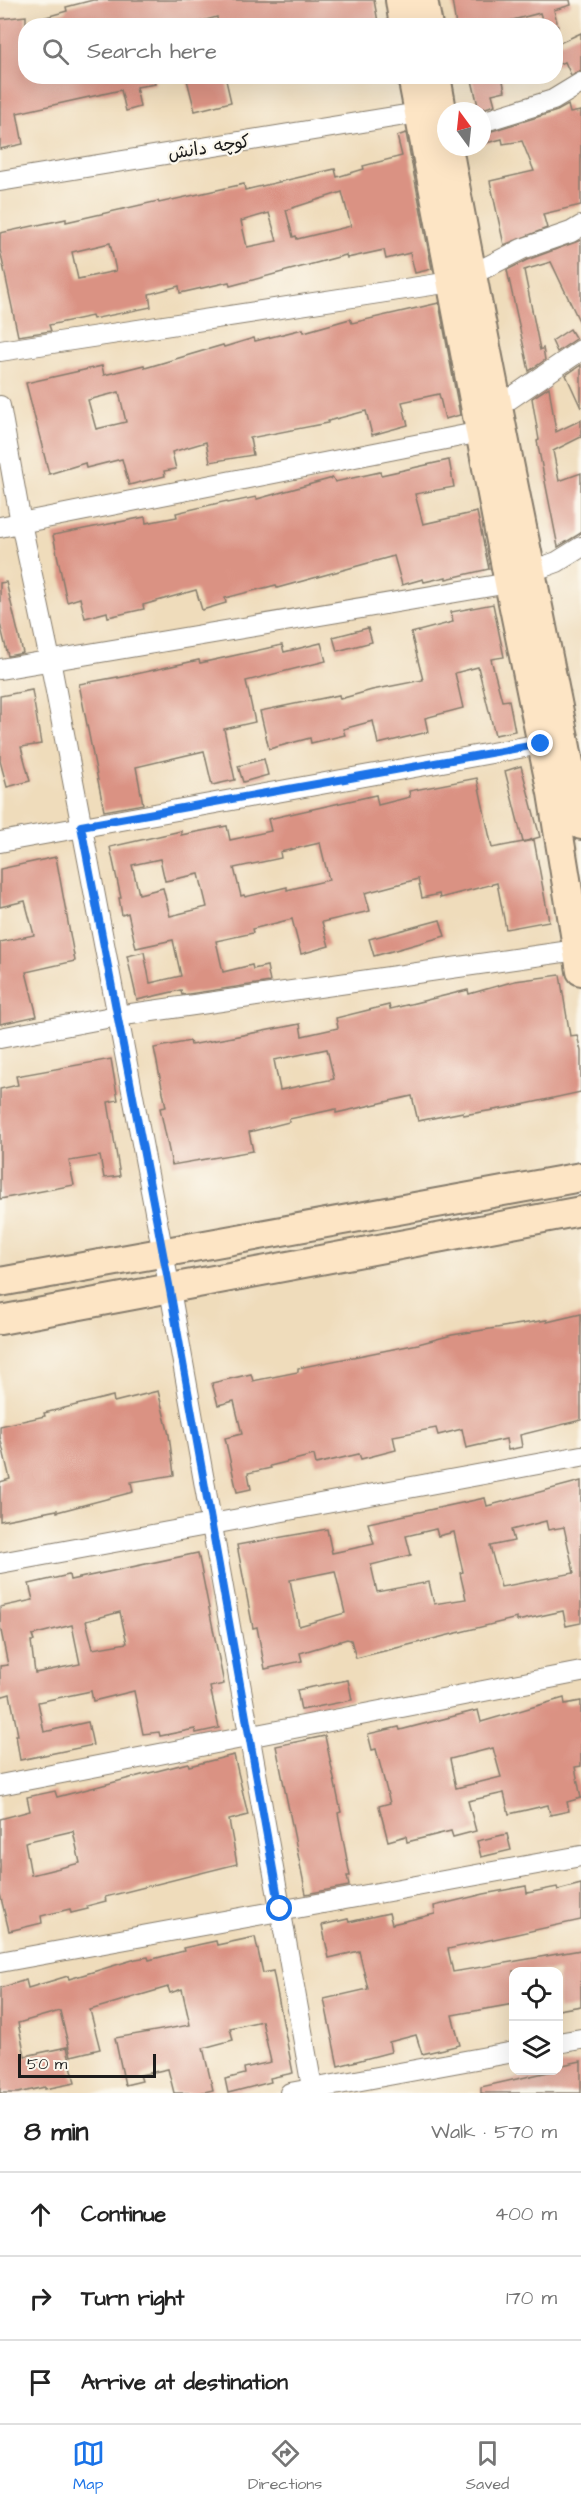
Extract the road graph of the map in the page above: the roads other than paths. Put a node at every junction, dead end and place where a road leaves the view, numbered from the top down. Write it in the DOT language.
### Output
graph roads {
  1 [pos="400,0"];
  2 [pos="423,0"];
  3 [pos="403,18"];
  4 [pos="426,18"];
  5 [pos="581,83"];
  6 [pos="413,84"];
  7 [pos="437,84"];
  8 [pos="581,97"];
  9 [pos="553,100"];
  10 [pos="441,102"];
  11 [pos="418,113"];
  12 [pos="491,119"];
  13 [pos="449,156"];
  14 [pos="0,181"];
  15 [pos="581,226"];
  16 [pos="461,279"];
  17 [pos="581,350"];
  18 [pos="0,351"];
  19 [pos="0,406"];
  20 [pos="498,407"];
  21 [pos="481,432"];
  22 [pos="21,523"];
  23 [pos="0,526"];
  24 [pos="581,547"];
  25 [pos="520,577"];
  26 [pos="50,660"];
  27 [pos="0,669"];
  28 [pos="541,744"];
  29 [pos="578,788"];
  30 [pos="581,825"];
  31 [pos="81,826"];
  32 [pos="0,842"];
  33 [pos="579,960"];
  34 [pos="117,1016"];
  35 [pos="0,1038"];
  36 [pos="581,1176"];
  37 [pos="581,1211"];
  38 [pos="163,1253"];
  39 [pos="0,1282"];
  40 [pos="170,1290"];
  41 [pos="0,1320"];
  42 [pos="581,1456"];
  43 [pos="211,1524"];
  44 [pos="0,1563"];
  45 [pos="581,1672"];
  46 [pos="249,1736"];
  47 [pos="0,1785"];
  48 [pos="581,1856"];
  49 [pos="280,1909"];
  50 [pos="0,1962"];
  51 [pos="581,2039"];
  52 [pos="563,2042"];
  53 [pos="509,2053"];
  54 [pos="312,2091"];
  55 [pos="290,2093"];
  1 -- 3 [label="main road"];
  2 -- 4 [label="main road"];
  5 -- 9 [label="street"];
  6 -- 11 [label="main road"];
  7 -- 10 [label="main road"];
  8 -- 9 [label="street"];
  9 -- 12 [label="street"];
  11 -- 14 [label="street, کوچه دانش"];
  11 -- 16 [label="main road"];
  13 -- 16 [label="main road"];
  15 -- 16 [label="street"];
  16 -- 18 [label="street"];
  16 -- 20 [label="main road"];
  16 -- 21 [label="main road"];
  17 -- 20 [label="street"];
  19 -- 22 [label="street"];
  20 -- 25 [label="main road"];
  21 -- 22 [label="street"];
  21 -- 25 [label="main road"];
  22 -- 23 [label="street"];
  22 -- 26 [label="street"];
  24 -- 25 [label="street"];
  25 -- 26 [label="street"];
  25 -- 28 [label="main road"];
  25 -- 29 [label="main road"];
  26 -- 27 [label="street"];
  26 -- 31 [label="street"];
  28 -- 31 [label="street"];
  28 -- 33 [label="main road"];
  29 -- 30 [label="main road"];
  31 -- 32 [label="street"];
  31 -- 34 [label="street"];
  33 -- 34 [label="street"];
  34 -- 35 [label="street"];
  34 -- 38 [label="street"];
  36 -- 38 [label="main road"];
  37 -- 40 [label="main road"];
  38 -- 39 [label="main road"];
  38 -- 40 [label="street"];
  40 -- 41 [label="main road"];
  40 -- 43 [label="street"];
  42 -- 43 [label="street"];
  43 -- 44 [label="street"];
  43 -- 46 [label="street"];
  45 -- 46 [label="street"];
  46 -- 47 [label="street"];
  46 -- 49 [label="street"];
  48 -- 49 [label="street"];
  49 -- 50 [label="street"];
  49 -- 54 [label="street"];
  51 -- 52 [label="street"];
  53 -- 54 [label="street"];
  54 -- 55 [label="street"];
}
